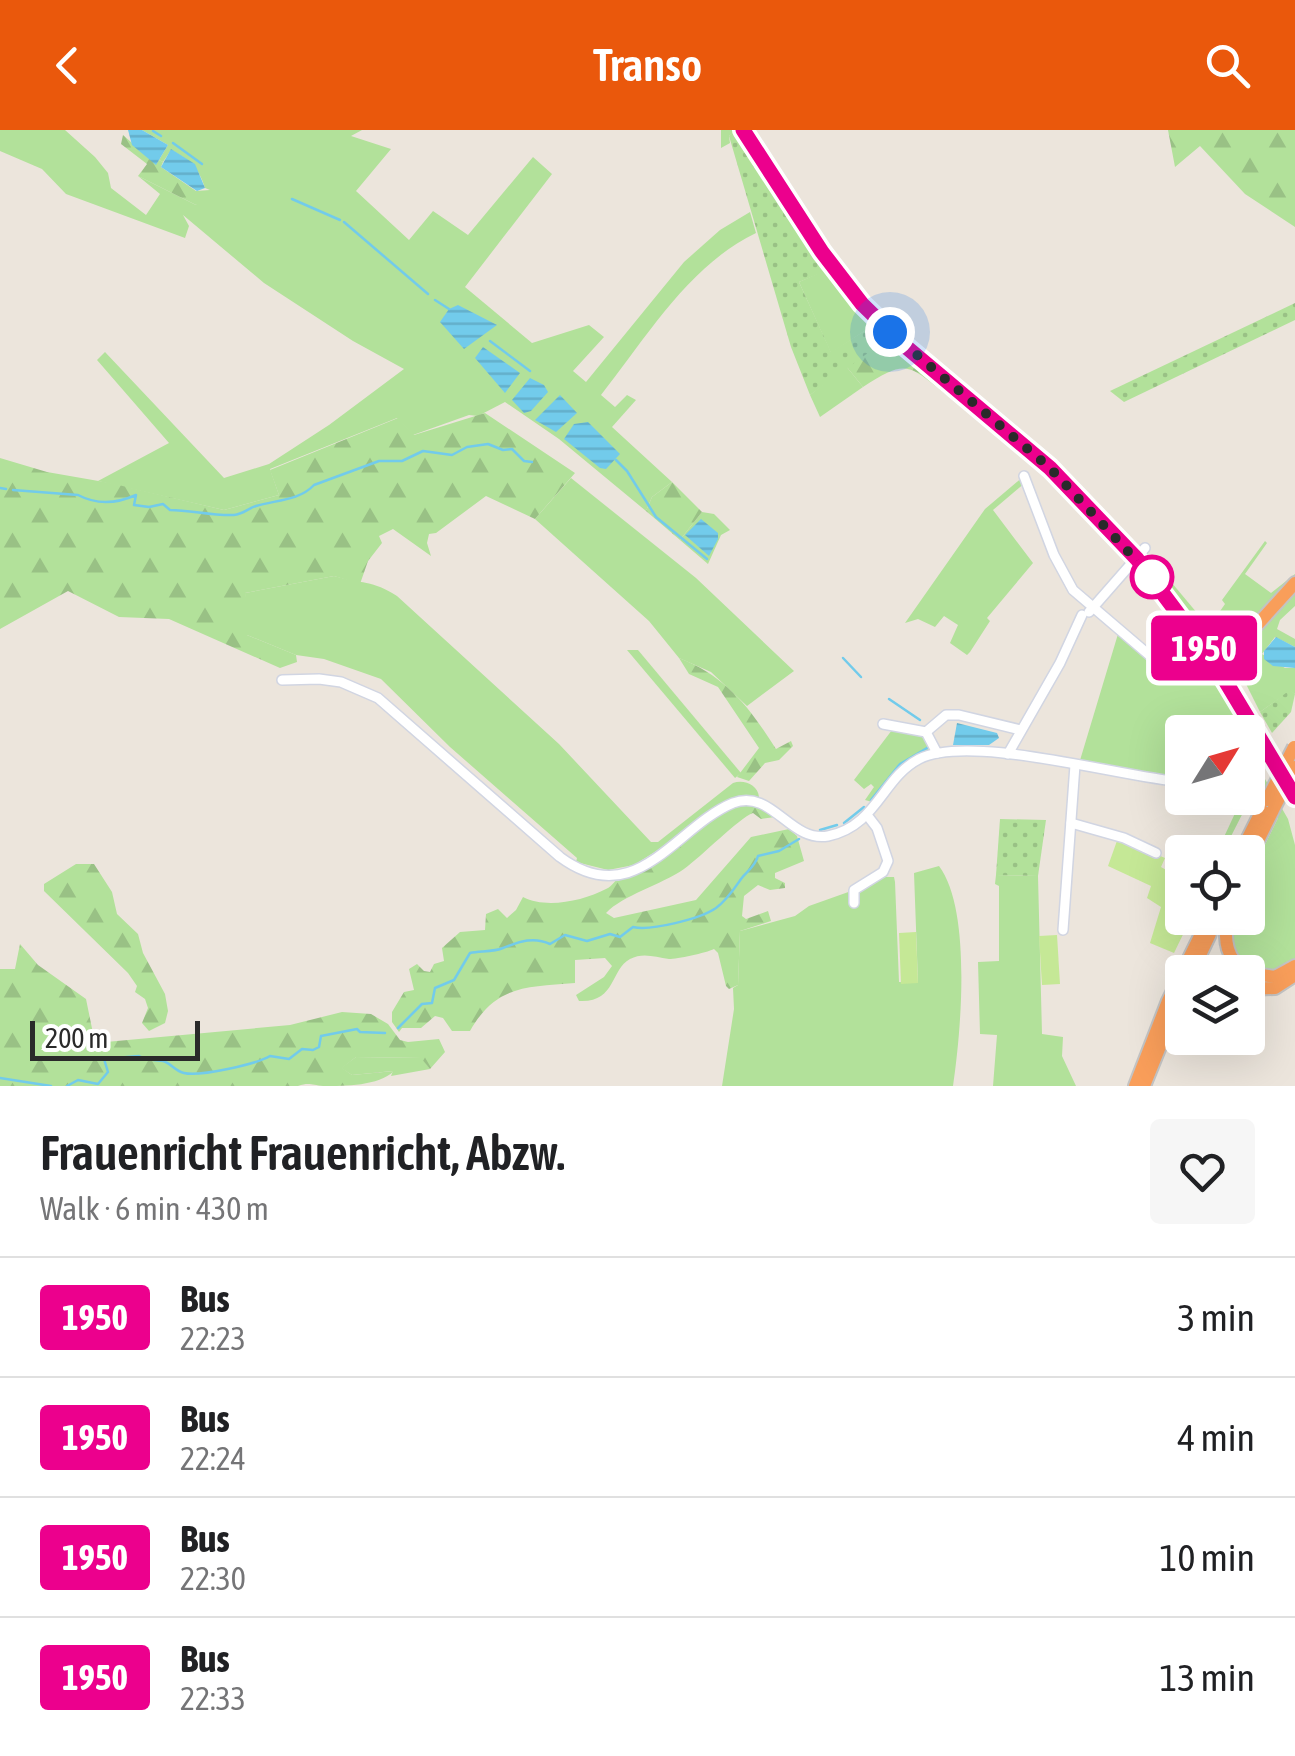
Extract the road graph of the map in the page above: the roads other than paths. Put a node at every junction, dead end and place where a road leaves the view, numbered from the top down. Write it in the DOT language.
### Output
graph roads {
  1 [pos="743,130"];
  2 [pos="1024,476"];
  3 [pos="1145,548"];
  4 [pos="1137,559"];
  5 [pos="1292,589"];
  6 [pos="1072,590"];
  7 [pos="1094,609"];
  8 [pos="1082,615"];
  9 [pos="1194,632"];
  10 [pos="1234,646"];
  11 [pos="1214,662"];
  12 [pos="1169,672"];
  13 [pos="282,680"];
  14 [pos="1232,690"];
  15 [pos="883,724"];
  16 [pos="1020,730"];
  17 [pos="926,732"];
  18 [pos="1295,746"];
  19 [pos="1266,750"];
  20 [pos="938,754"];
  21 [pos="1008,754"];
  22 [pos="1075,765"];
  23 [pos="1295,767"];
  24 [pos="1165,779"];
  25 [pos="1295,797"];
  26 [pos="1270,805"];
  27 [pos="867,815"];
  28 [pos="1071,822"];
  29 [pos="1251,835"];
  30 [pos="1258,835"];
  31 [pos="1156,852"];
  32 [pos="854,903"];
  33 [pos="1063,930"];
  34 [pos="1202,935"];
  35 [pos="1295,966"];
  36 [pos="1295,975"];
  37 [pos="1265,976"];
  38 [pos="1265,988"];
  39 [pos="1165,1032"];
  40 [pos="1165,1035"];
  41 [pos="1162,1039"];
  42 [pos="1135,1086"];
  43 [pos="1144,1086"];
  1 -- 4 [label="main road"];
  2 -- 6 [label="street"];
  3 -- 4 [label="street"];
  4 -- 7 [label="street"];
  4 -- 9 [label="main road"];
  5 -- 10 [label="highway"];
  6 -- 7 [label="street"];
  6 -- 8 [label="street"];
  7 -- 8 [label="street"];
  7 -- 12 [label="street"];
  8 -- 16 [label="street"];
  9 -- 10 [label="highway"];
  9 -- 11 [label="main road"];
  10 -- 11 [label="highway"];
  10 -- 14 [label="highway"];
  11 -- 14 [label="main road"];
  13 -- 27 [label="street"];
  14 -- 19 [label="main road"];
  15 -- 17 [label="street"];
  16 -- 17 [label="street"];
  16 -- 21 [label="street"];
  17 -- 20 [label="street"];
  18 -- 26 [label="highway, bridge"];
  19 -- 25 [label="main road"];
  20 -- 21 [label="street"];
  20 -- 27 [label="street"];
  21 -- 22 [label="street"];
  22 -- 24 [label="street"];
  22 -- 28 [label="street"];
  23 -- 26 [label="highway, bridge"];
  26 -- 29 [label="highway"];
  26 -- 30 [label="highway"];
  27 -- 32 [label="street"];
  28 -- 31 [label="street"];
  28 -- 33 [label="street"];
  34 -- 42 [label="highway"];
  35 -- 37 [label="highway"];
  36 -- 38 [label="highway"];
  39 -- 41 [label="highway"];
  40 -- 41 [label="highway"];
  41 -- 43 [label="highway"];
}
